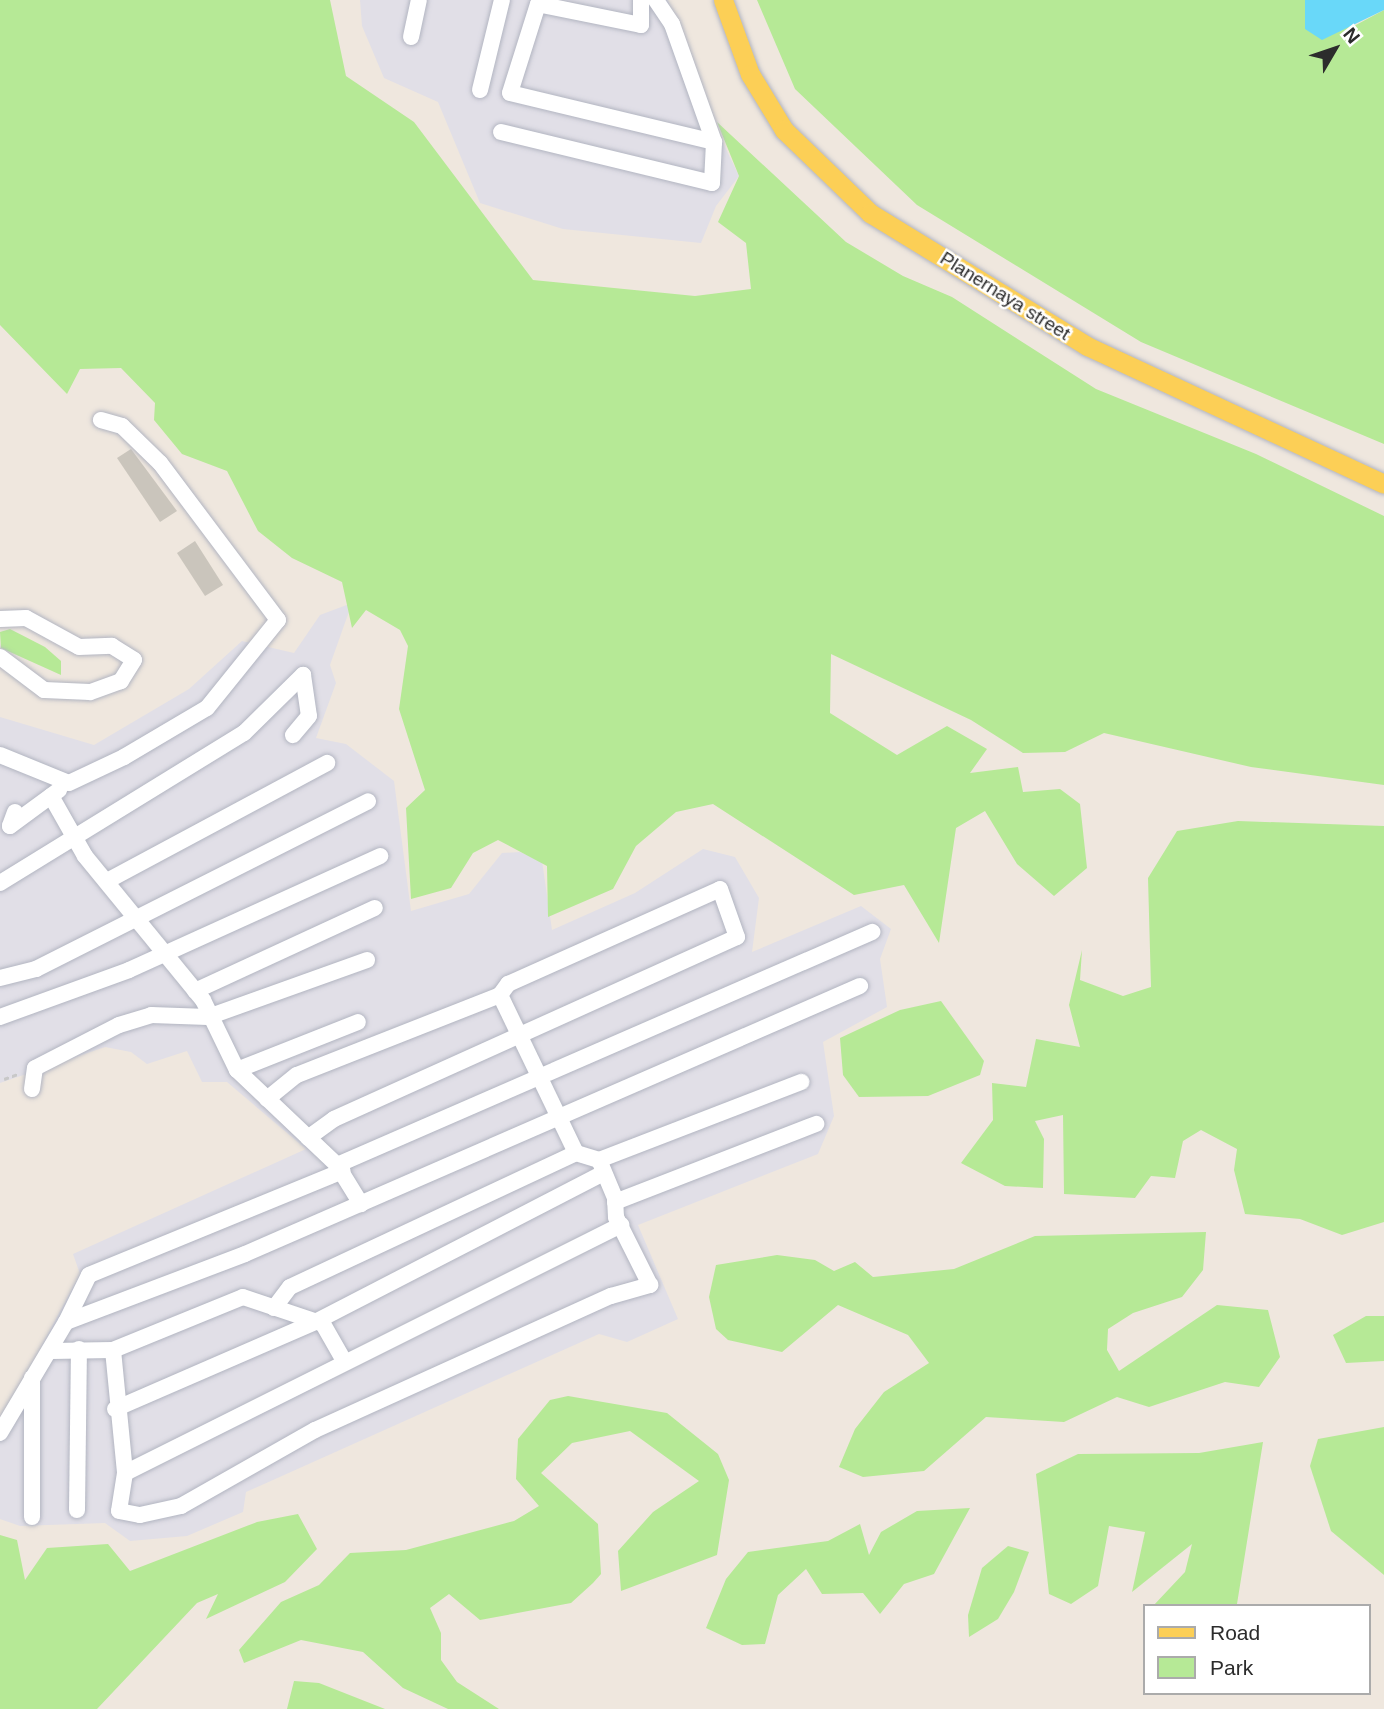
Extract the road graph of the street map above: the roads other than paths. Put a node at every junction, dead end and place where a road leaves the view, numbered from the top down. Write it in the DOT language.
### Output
graph roads {
  1 [pos="419,0"];
  2 [pos="502,0"];
  3 [pos="640,0"];
  4 [pos="656,0"];
  5 [pos="723,0"];
  6 [pos="411,37"];
  7 [pos="480,90"];
  8 [pos="501,132"];
  9 [pos="714,142"];
  10 [pos="101,419"];
  11 [pos="1384,484"];
  12 [pos="0,619"];
  13 [pos="0,657"];
  14 [pos="293,735"];
  15 [pos="2,761"];
  16 [pos="327,763"];
  17 [pos="69,783"];
  18 [pos="51,796"];
  19 [pos="368,801"];
  20 [pos="15,812"];
  21 [pos="74,837"];
  22 [pos="380,856"];
  23 [pos="107,881"];
  24 [pos="0,883"];
  25 [pos="375,908"];
  26 [pos="136,918"];
  27 [pos="872,932"];
  28 [pos="163,955"];
  29 [pos="367,960"];
  30 [pos="0,978"];
  31 [pos="860,986"];
  32 [pos="195,991"];
  33 [pos="500,995"];
  34 [pos="0,1017"];
  35 [pos="208,1017"];
  36 [pos="358,1022"];
  37 [pos="519,1037"];
  38 [pos="237,1070"];
  39 [pos="537,1076"];
  40 [pos="800,1082"];
  41 [pos="32,1089"];
  42 [pos="267,1098"];
  43 [pos="559,1118"];
  44 [pos="816,1124"];
  45 [pos="308,1138"];
  46 [pos="576,1153"];
  47 [pos="601,1166"];
  48 [pos="339,1168"];
  49 [pos="615,1202"];
  50 [pos="361,1204"];
  51 [pos="621,1226"];
  52 [pos="274,1308"];
  53 [pos="66,1322"];
  54 [pos="315,1322"];
  55 [pos="79,1349"];
  56 [pos="113,1350"];
  57 [pos="51,1351"];
  58 [pos="343,1359"];
  59 [pos="32,1378"];
  60 [pos="115,1409"];
  61 [pos="0,1433"];
  62 [pos="125,1473"];
  63 [pos="77,1510"];
  64 [pos="32,1517"];
  1 -- 6 [label="lane"];
  2 -- 7 [label="lane"];
  3 -- 9 [label="lane"];
  4 -- 9 [label="lane"];
  5 -- 11 [label="main road, Planernaya street"];
  8 -- 9 [label="lane"];
  10 -- 17 [label="lane"];
  12 -- 13 [label="lane"];
  14 -- 21 [label="lane"];
  15 -- 17 [label="lane"];
  16 -- 23 [label="lane"];
  17 -- 18 [label="lane"];
  18 -- 20 [label="lane"];
  18 -- 21 [label="lane"];
  19 -- 26 [label="lane"];
  21 -- 23 [label="lane"];
  21 -- 24 [label="lane"];
  22 -- 28 [label="lane"];
  23 -- 26 [label="lane"];
  25 -- 32 [label="lane"];
  26 -- 28 [label="lane"];
  26 -- 30 [label="lane"];
  27 -- 39 [label="lane"];
  28 -- 32 [label="lane"];
  28 -- 34 [label="lane"];
  29 -- 35 [label="lane"];
  31 -- 43 [label="lane"];
  32 -- 35 [label="lane"];
  33 -- 37 [label="lane"];
  33 -- 37 [label="lane"];
  33 -- 42 [label="lane"];
  35 -- 38 [label="lane"];
  35 -- 41 [label="lane"];
  36 -- 38 [label="lane"];
  37 -- 39 [label="lane"];
  37 -- 45 [label="lane"];
  38 -- 42 [label="lane"];
  39 -- 43 [label="lane"];
  39 -- 48 [label="lane"];
  40 -- 47 [label="lane"];
  42 -- 45 [label="lane"];
  43 -- 46 [label="lane"];
  43 -- 50 [label="lane"];
  44 -- 49 [label="lane"];
  45 -- 48 [label="lane"];
  46 -- 47 [label="lane"];
  46 -- 52 [label="lane"];
  47 -- 49 [label="lane"];
  47 -- 54 [label="lane"];
  48 -- 50 [label="lane"];
  48 -- 53 [label="lane"];
  49 -- 51 [label="lane"];
  50 -- 53 [label="lane"];
  51 -- 58 [label="lane"];
  51 -- 62 [label="lane"];
  52 -- 54 [label="lane"];
  52 -- 56 [label="lane"];
  53 -- 57 [label="lane"];
  54 -- 58 [label="lane"];
  54 -- 60 [label="lane"];
  55 -- 56 [label="lane"];
  55 -- 57 [label="lane"];
  55 -- 63 [label="lane"];
  56 -- 60 [label="lane"];
  57 -- 59 [label="lane"];
  58 -- 62 [label="lane"];
  59 -- 61 [label="lane"];
  59 -- 64 [label="lane"];
  60 -- 62 [label="lane"];
}
